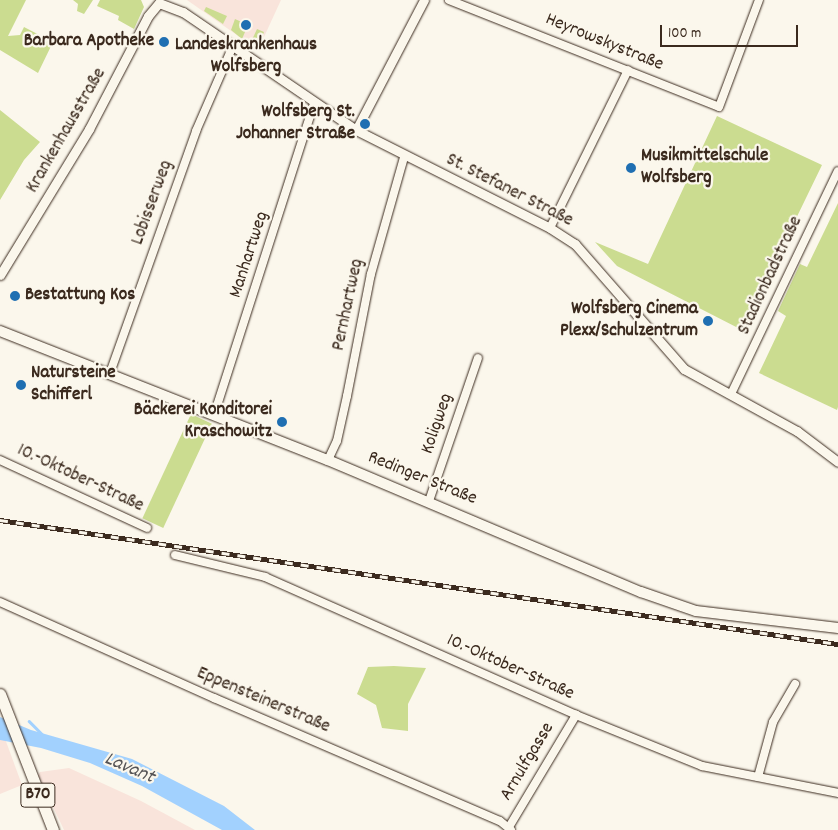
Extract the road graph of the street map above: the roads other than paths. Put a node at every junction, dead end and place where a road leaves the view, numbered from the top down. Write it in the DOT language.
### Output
graph roads {
  1 [pos="424,0"];
  2 [pos="449,0"];
  3 [pos="759,0"];
  4 [pos="158,1"];
  5 [pos="233,46"];
  6 [pos="628,70"];
  7 [pos="314,104"];
  8 [pos="356,130"];
  9 [pos="404,157"];
  10 [pos="838,171"];
  11 [pos="550,228"];
  12 [pos="0,275"];
  13 [pos="0,331"];
  14 [pos="478,358"];
  15 [pos="110,373"];
  16 [pos="731,394"];
  17 [pos="214,415"];
  18 [pos="0,460"];
  19 [pos="328,460"];
  20 [pos="838,462"];
  21 [pos="429,501"];
  22 [pos="148,528"];
  23 [pos="175,555"];
  24 [pos="0,602"];
  25 [pos="838,628"];
  26 [pos="796,684"];
  27 [pos="1,697"];
  28 [pos="576,715"];
  29 [pos="758,777"];
  30 [pos="838,793"];
  31 [pos="510,828"];
  32 [pos="53,830"];
  1 -- 8 [label="street"];
  2 -- 6 [label="street, Heyrowskystraße"];
  3 -- 6 [label="street, Heyrowskystraße"];
  4 -- 5 [label="street, St. Stefaner Straße"];
  4 -- 12 [label="street, Krankenhausstraße"];
  5 -- 7 [label="street, St. Stefaner Straße"];
  5 -- 15 [label="street, Lobisserweg"];
  6 -- 11 [label="street"];
  7 -- 8 [label="street, St. Stefaner Straße"];
  7 -- 17 [label="street, Manhartweg"];
  8 -- 9 [label="street, St. Stefaner Straße"];
  9 -- 11 [label="street, St. Stefaner Straße"];
  9 -- 19 [label="street, Pernhartweg"];
  10 -- 16 [label="street, Stadionbadstraße"];
  11 -- 16 [label="street, St. Stefaner Straße"];
  13 -- 15 [label="main road, Redinger Straße"];
  14 -- 21 [label="street, Koligweg"];
  15 -- 17 [label="main road, Redinger Straße"];
  16 -- 20 [label="street, St. Stefaner Straße"];
  17 -- 19 [label="main road, Redinger Straße"];
  18 -- 22 [label="street, 10.-Oktober-Straße"];
  19 -- 21 [label="main road, Redinger Straße"];
  21 -- 25 [label="main road, Redinger Straße"];
  23 -- 28 [label="street, 10.-Oktober-Straße"];
  24 -- 31 [label="street, Eppensteinerstraße"];
  26 -- 29 [label="street"];
  27 -- 32 [label="main road, B70"];
  28 -- 29 [label="street, 10.-Oktober-Straße"];
  28 -- 31 [label="street, Arnulfgasse"];
  29 -- 30 [label="street, 10.-Oktober-Straße"];
}
